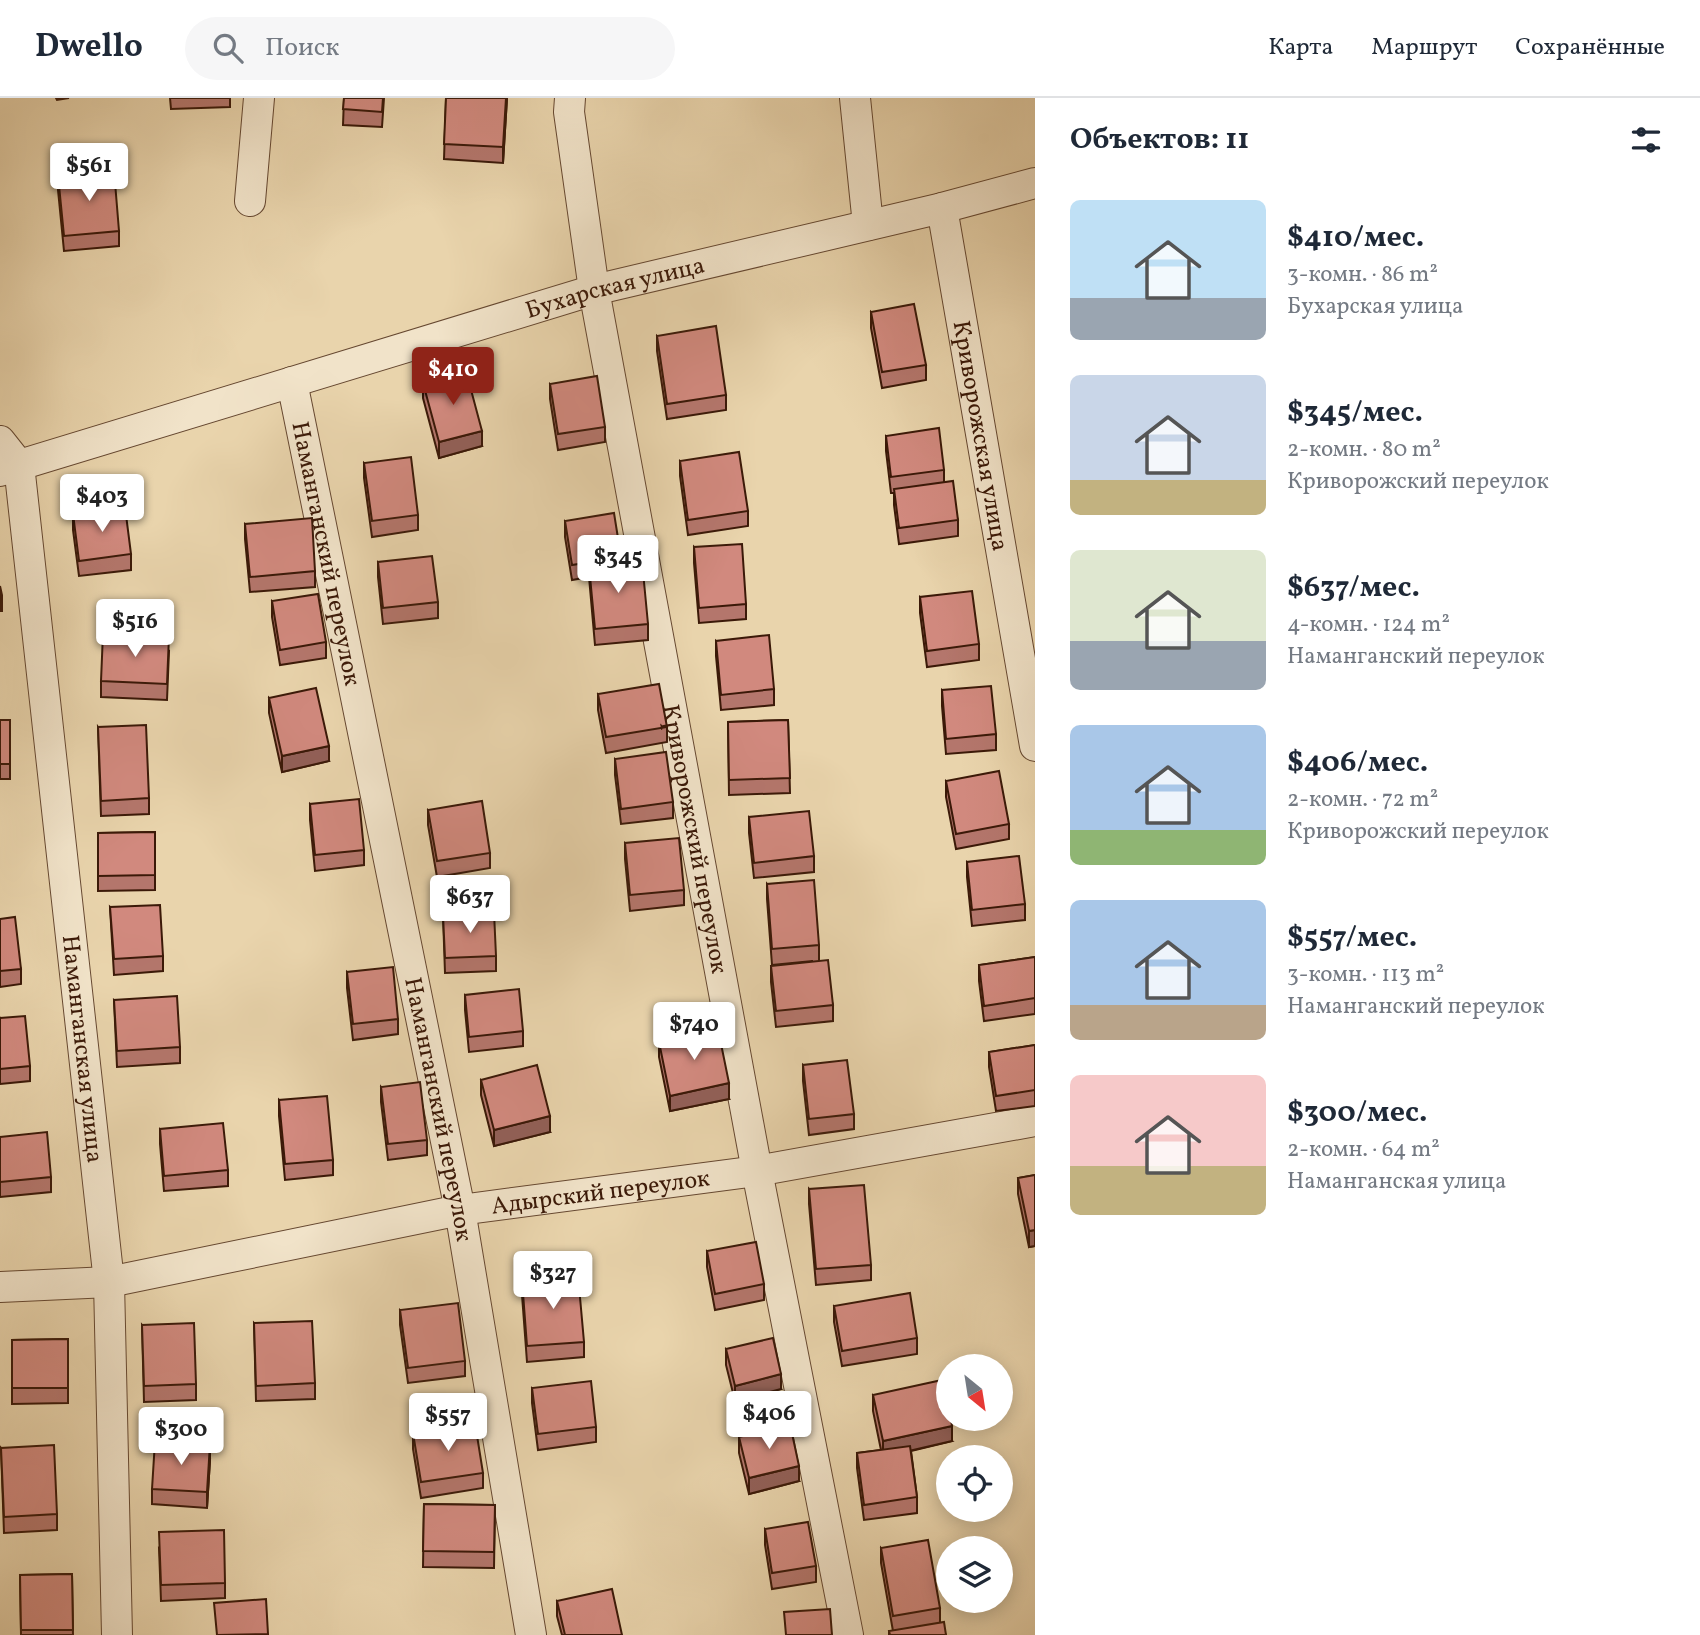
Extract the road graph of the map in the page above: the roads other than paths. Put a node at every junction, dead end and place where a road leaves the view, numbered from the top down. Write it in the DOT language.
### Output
graph roads {
  1 [pos="259,98"];
  2 [pos="570,98"];
  3 [pos="855,98"];
  4 [pos="1035,183"];
  5 [pos="250,201"];
  6 [pos="942,208"];
  7 [pos="867,225"];
  8 [pos="594,290"];
  9 [pos="292,382"];
  10 [pos="0,441"];
  11 [pos="10,468"];
  12 [pos="1035,746"];
  13 [pos="1035,1121"];
  14 [pos="757,1171"];
  15 [pos="460,1210"];
  16 [pos="109,1282"];
  17 [pos="0,1287"];
  18 [pos="117,1635"];
  19 [pos="531,1635"];
  20 [pos="848,1635"];
  1 -- 5 [label="street"];
  2 -- 8 [label="street, Криворожский переулок"];
  3 -- 7 [label="street"];
  4 -- 6 [label="street, Бухарская улица"];
  6 -- 7 [label="street, Бухарская улица"];
  6 -- 12 [label="street, Криворожская улица"];
  7 -- 8 [label="street, Бухарская улица"];
  8 -- 9 [label="street, Бухарская улица"];
  8 -- 14 [label="street, Криворожский переулок"];
  9 -- 11 [label="street, Бухарская улица"];
  9 -- 15 [label="street, Наманганский переулок"];
  10 -- 11 [label="street"];
  11 -- 16 [label="street, Наманганская улица"];
  13 -- 14 [label="street, Адырский переулок"];
  14 -- 15 [label="street, Адырский переулок"];
  14 -- 20 [label="street, Криворожский переулок"];
  15 -- 16 [label="street, Адырский переулок"];
  15 -- 19 [label="street, Наманганский переулок"];
  16 -- 17 [label="street, Адырский переулок"];
  16 -- 18 [label="street, Наманганская улица"];
}
